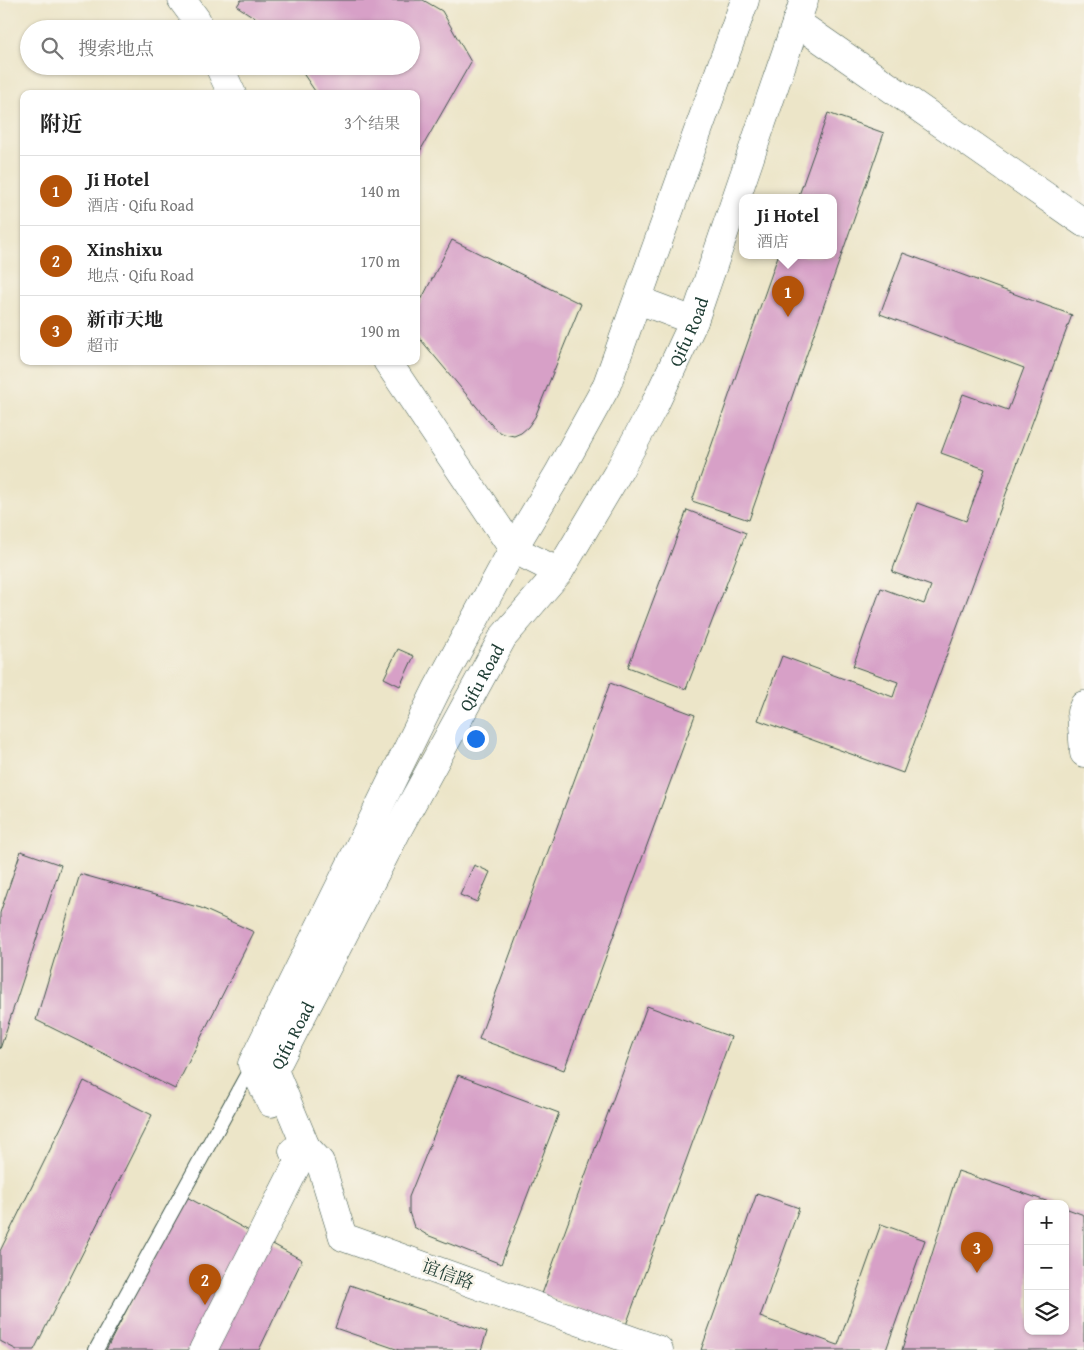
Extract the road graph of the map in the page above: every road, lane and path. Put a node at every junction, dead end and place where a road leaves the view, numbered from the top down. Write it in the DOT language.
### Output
graph roads {
  1 [pos="182,0"];
  2 [pos="745,0"];
  3 [pos="800,11"];
  4 [pos="196,20"];
  5 [pos="223,75"];
  6 [pos="230,90"];
  7 [pos="1084,223"];
  8 [pos="638,300"];
  9 [pos="694,321"];
  10 [pos="390,365"];
  11 [pos="513,549"];
  12 [pos="559,572"];
  13 [pos="1084,705"];
  14 [pos="1084,753"];
  15 [pos="263,1067"];
  16 [pos="299,1149"];
  17 [pos="96,1350"];
  18 [pos="191,1350"];
  19 [pos="203,1350"];
  20 [pos="659,1350"];
  1 -- 4 [label="main road"];
  2 -- 8 [label="main road, Qifu Road"];
  3 -- 7 [label="main road"];
  3 -- 9 [label="main road, Qifu Road"];
  5 -- 6 [label="main road"];
  8 -- 9 [label="main road"];
  8 -- 11 [label="main road, Qifu Road"];
  9 -- 12 [label="main road, Qifu Road"];
  10 -- 11 [label="main road"];
  11 -- 12 [label="main road"];
  11 -- 15 [label="main road, Qifu Road"];
  12 -- 15 [label="main road, Qifu Road"];
  13 -- 14 [label="main road"];
  15 -- 16 [label="main road, Qifu Road"];
  15 -- 17 [label="lane"];
  16 -- 18 [label="main road"];
  16 -- 19 [label="main road"];
  16 -- 20 [label="main road, 谊信路"];
}
